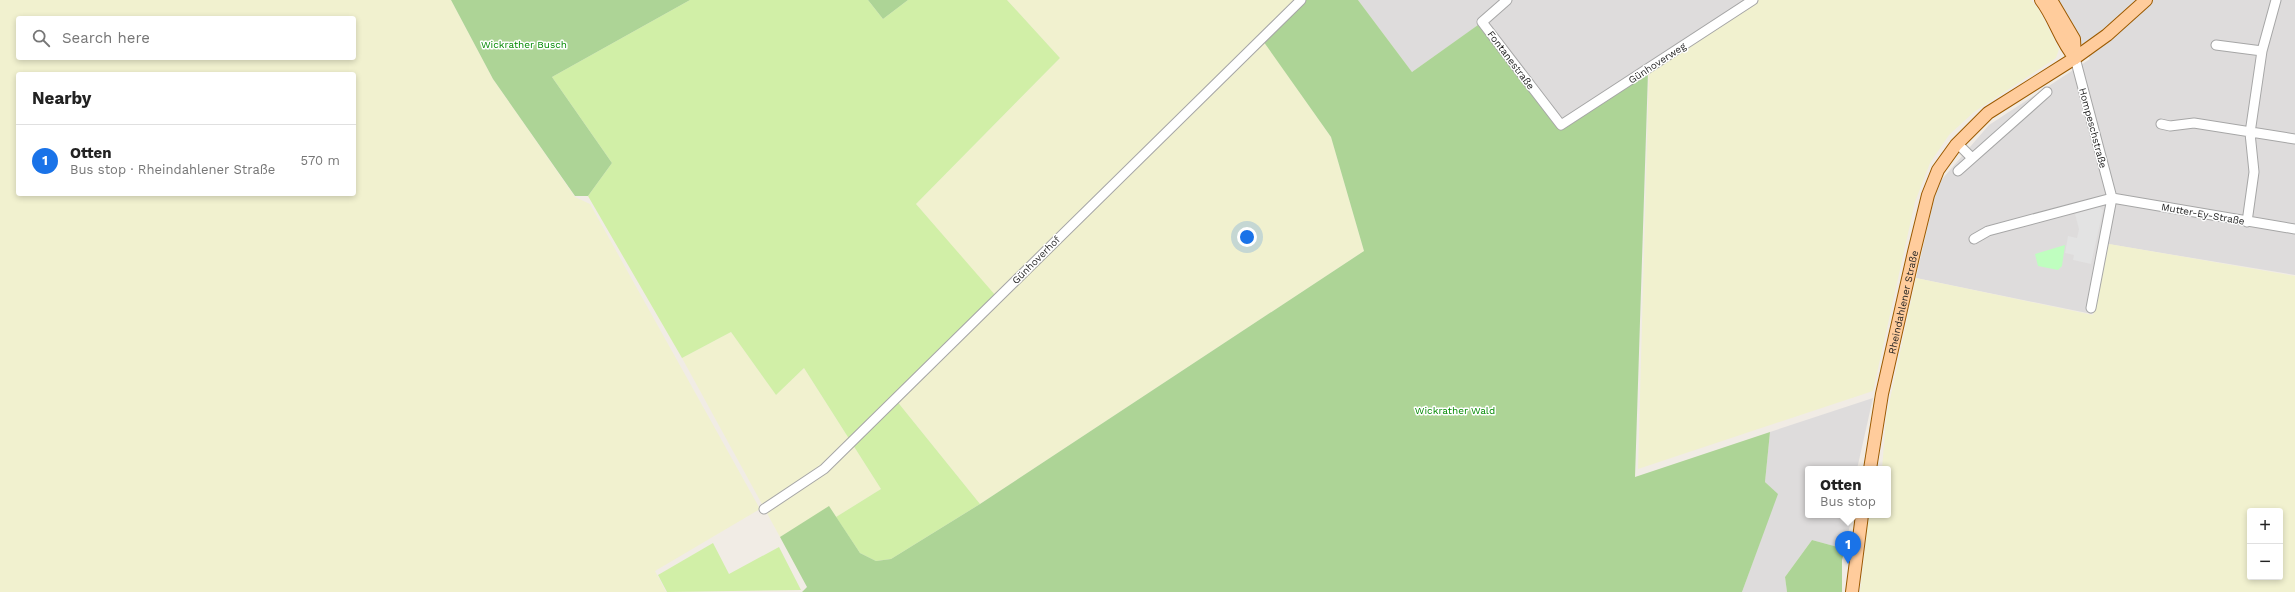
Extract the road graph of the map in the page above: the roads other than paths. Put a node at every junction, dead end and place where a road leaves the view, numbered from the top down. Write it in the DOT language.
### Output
graph roads {
  1 [pos="1300,0"];
  2 [pos="1507,0"];
  3 [pos="1753,0"];
  4 [pos="2041,0"];
  5 [pos="2051,0"];
  6 [pos="2146,0"];
  7 [pos="2276,0"];
  8 [pos="2216,45"];
  9 [pos="2262,51"];
  10 [pos="2075,58"];
  11 [pos="2046,92"];
  12 [pos="2162,124"];
  13 [pos="1561,125"];
  14 [pos="2250,133"];
  15 [pos="2295,139"];
  16 [pos="1957,143"];
  17 [pos="1972,158"];
  18 [pos="1958,171"];
  19 [pos="2112,198"];
  20 [pos="2247,222"];
  21 [pos="2295,229"];
  22 [pos="1974,239"];
  23 [pos="2091,308"];
  24 [pos="1870,466"];
  25 [pos="764,509"];
  26 [pos="1862,518"];
  27 [pos="1852,592"];
  1 -- 25 [label="street, Günhoverhof"];
  2 -- 13 [label="street, Fontanestraße"];
  3 -- 13 [label="street, Günhoverweg"];
  4 -- 10 [label="main road"];
  5 -- 10 [label="main road"];
  6 -- 10 [label="main road, Rheindahlener Straße"];
  7 -- 9 [label="street"];
  8 -- 9 [label="street"];
  9 -- 14 [label="street"];
  10 -- 16 [label="main road, Rheindahlener Straße"];
  10 -- 19 [label="street, Hompeschstraße"];
  11 -- 17 [label="street"];
  12 -- 14 [label="street"];
  14 -- 15 [label="street"];
  14 -- 20 [label="street"];
  16 -- 17 [label="street"];
  16 -- 24 [label="main road, Rheindahlener Straße"];
  17 -- 18 [label="street"];
  19 -- 20 [label="street, Mutter-Ey-Straße"];
  19 -- 22 [label="street"];
  19 -- 23 [label="street, Hompeschstraße"];
  20 -- 21 [label="street, Mutter-Ey-Straße"];
  26 -- 27 [label="main road"];
}
